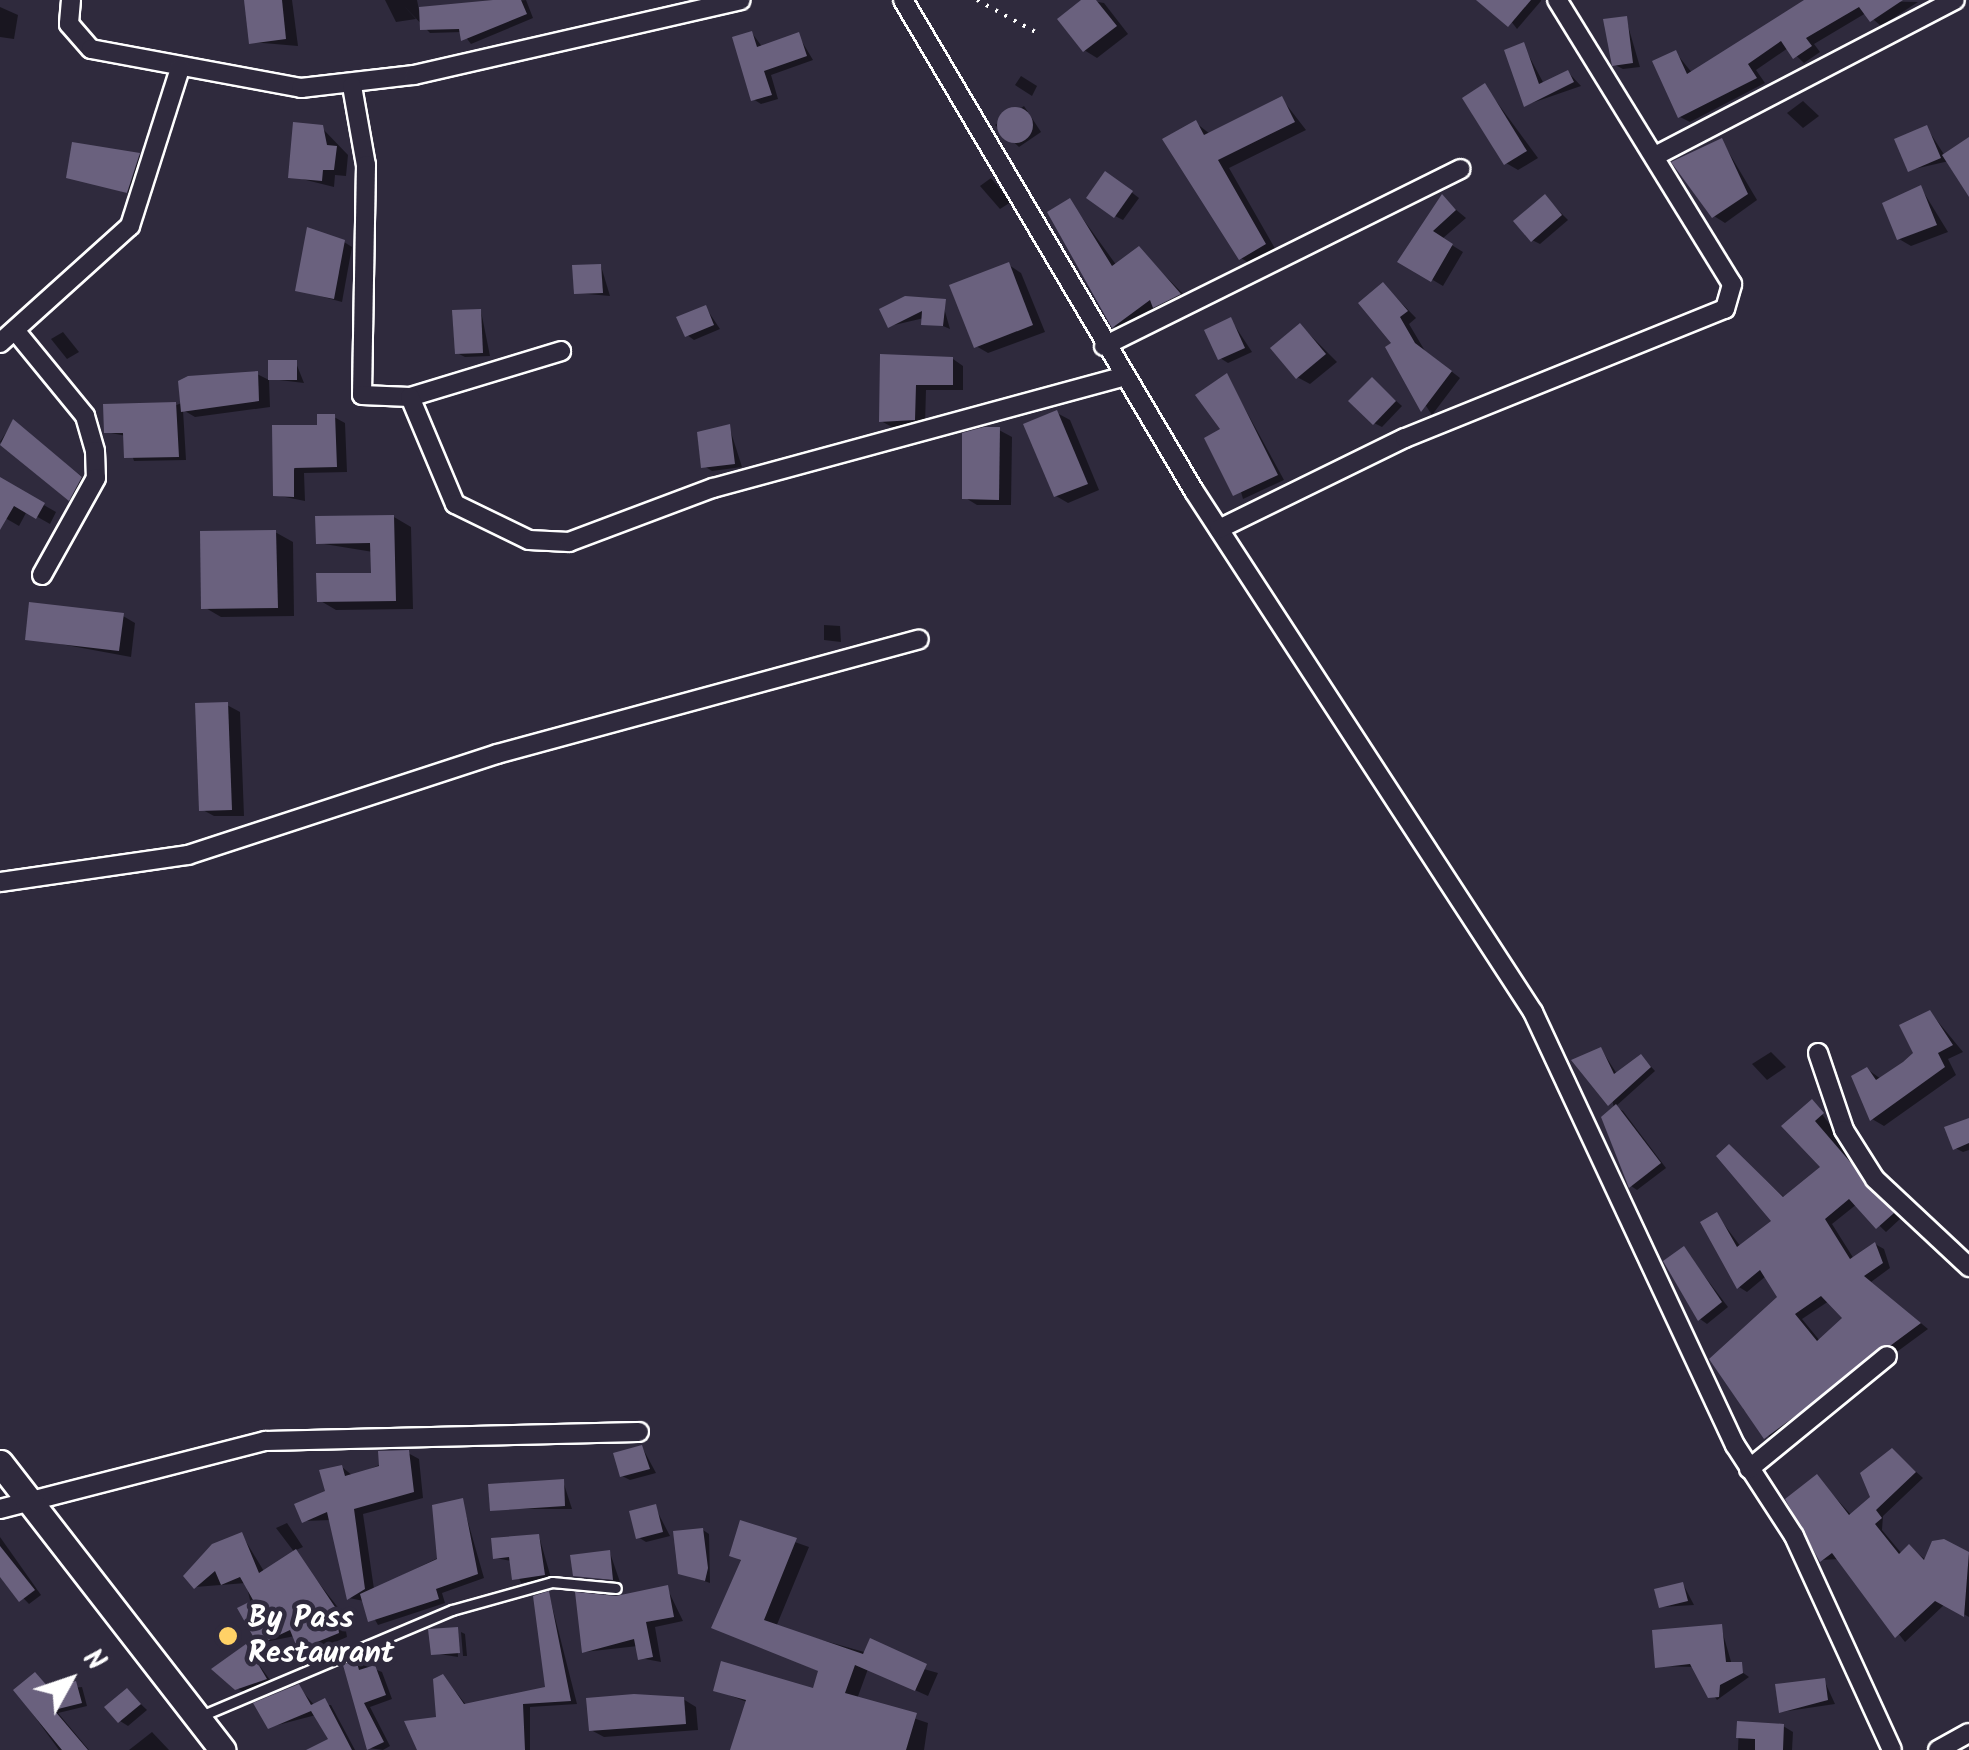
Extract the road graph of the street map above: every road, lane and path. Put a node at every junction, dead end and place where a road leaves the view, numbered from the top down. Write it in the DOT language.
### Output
graph roads {
  1 [pos="71,0"];
  2 [pos="740,0"];
  3 [pos="903,0"];
  4 [pos="977,0"];
  5 [pos="1557,0"];
  6 [pos="1955,0"];
  7 [pos="1041,35"];
  8 [pos="180,68"];
  9 [pos="352,86"];
  10 [pos="1655,156"];
  11 [pos="1461,169"];
  12 [pos="18,334"];
  13 [pos="0,342"];
  14 [pos="1104,346"];
  15 [pos="561,351"];
  16 [pos="1124,376"];
  17 [pos="410,397"];
  18 [pos="1219,529"];
  19 [pos="42,575"];
  20 [pos="919,638"];
  21 [pos="0,882"];
  22 [pos="1818,1053"];
  23 [pos="1969,1267"];
  24 [pos="1887,1356"];
  25 [pos="640,1432"];
  26 [pos="0,1463"];
  27 [pos="1749,1469"];
  28 [pos="25,1496"];
  29 [pos="0,1508"];
  30 [pos="616,1588"];
  31 [pos="198,1718"];
  32 [pos="1969,1733"];
  33 [pos="223,1750"];
  34 [pos="1892,1750"];
  35 [pos="1938,1750"];
  1 -- 8 [label="street"];
  2 -- 9 [label="street"];
  3 -- 14 [label="street"];
  4 -- 7 [label="path"];
  5 -- 10 [label="street"];
  6 -- 10 [label="street"];
  8 -- 9 [label="street"];
  8 -- 12 [label="street"];
  9 -- 17 [label="street"];
  10 -- 18 [label="street"];
  11 -- 14 [label="street"];
  12 -- 13 [label="street"];
  12 -- 19 [label="street"];
  14 -- 16 [label="street"];
  15 -- 17 [label="street"];
  16 -- 17 [label="street"];
  16 -- 18 [label="street"];
  18 -- 27 [label="street"];
  20 -- 21 [label="street"];
  22 -- 23 [label="street"];
  24 -- 27 [label="street"];
  25 -- 28 [label="street"];
  26 -- 28 [label="street"];
  27 -- 34 [label="street"];
  28 -- 29 [label="street"];
  28 -- 31 [label="street"];
  30 -- 31 [label="lane"];
  31 -- 33 [label="street"];
  32 -- 35 [label="street"];
}
